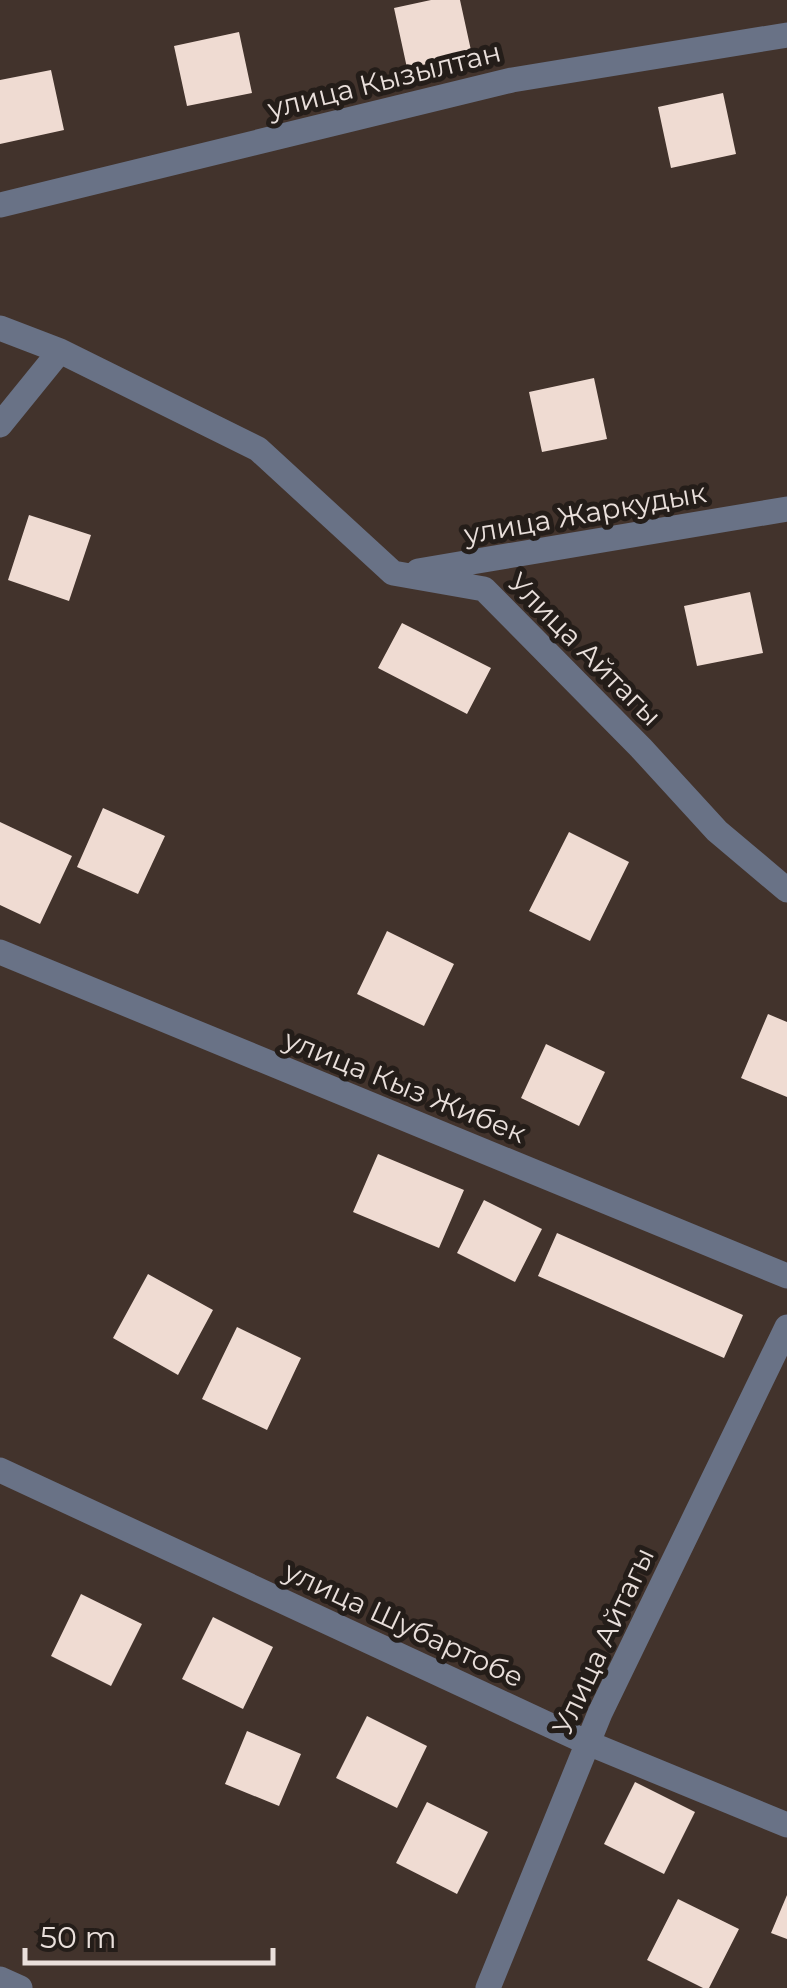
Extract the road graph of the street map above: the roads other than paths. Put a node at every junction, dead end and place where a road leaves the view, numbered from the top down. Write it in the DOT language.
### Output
graph roads {
  1 [pos="787,35"];
  2 [pos="0,205"];
  3 [pos="0,328"];
  4 [pos="60,351"];
  5 [pos="0,425"];
  6 [pos="787,510"];
  7 [pos="393,573"];
  8 [pos="787,890"];
  9 [pos="0,952"];
  10 [pos="787,1276"];
  11 [pos="787,1327"];
  12 [pos="0,1470"];
  13 [pos="588,1743"];
  14 [pos="787,1825"];
  15 [pos="0,1979"];
  16 [pos="20,1988"];
  17 [pos="488,1988"];
  1 -- 2 [label="street, улица Кызылтан"];
  3 -- 4 [label="street"];
  4 -- 5 [label="street"];
  4 -- 7 [label="street"];
  6 -- 7 [label="street, улица Жаркудык"];
  7 -- 8 [label="street, Улица Айтагы"];
  9 -- 10 [label="street, улица Кыз Жибек"];
  11 -- 13 [label="street, Улица Айтагы"];
  12 -- 13 [label="street, улица Шубартобе"];
  13 -- 14 [label="street, улица Шубартобе"];
  13 -- 17 [label="street, Улица Айтагы"];
  15 -- 16 [label="street"];
}
